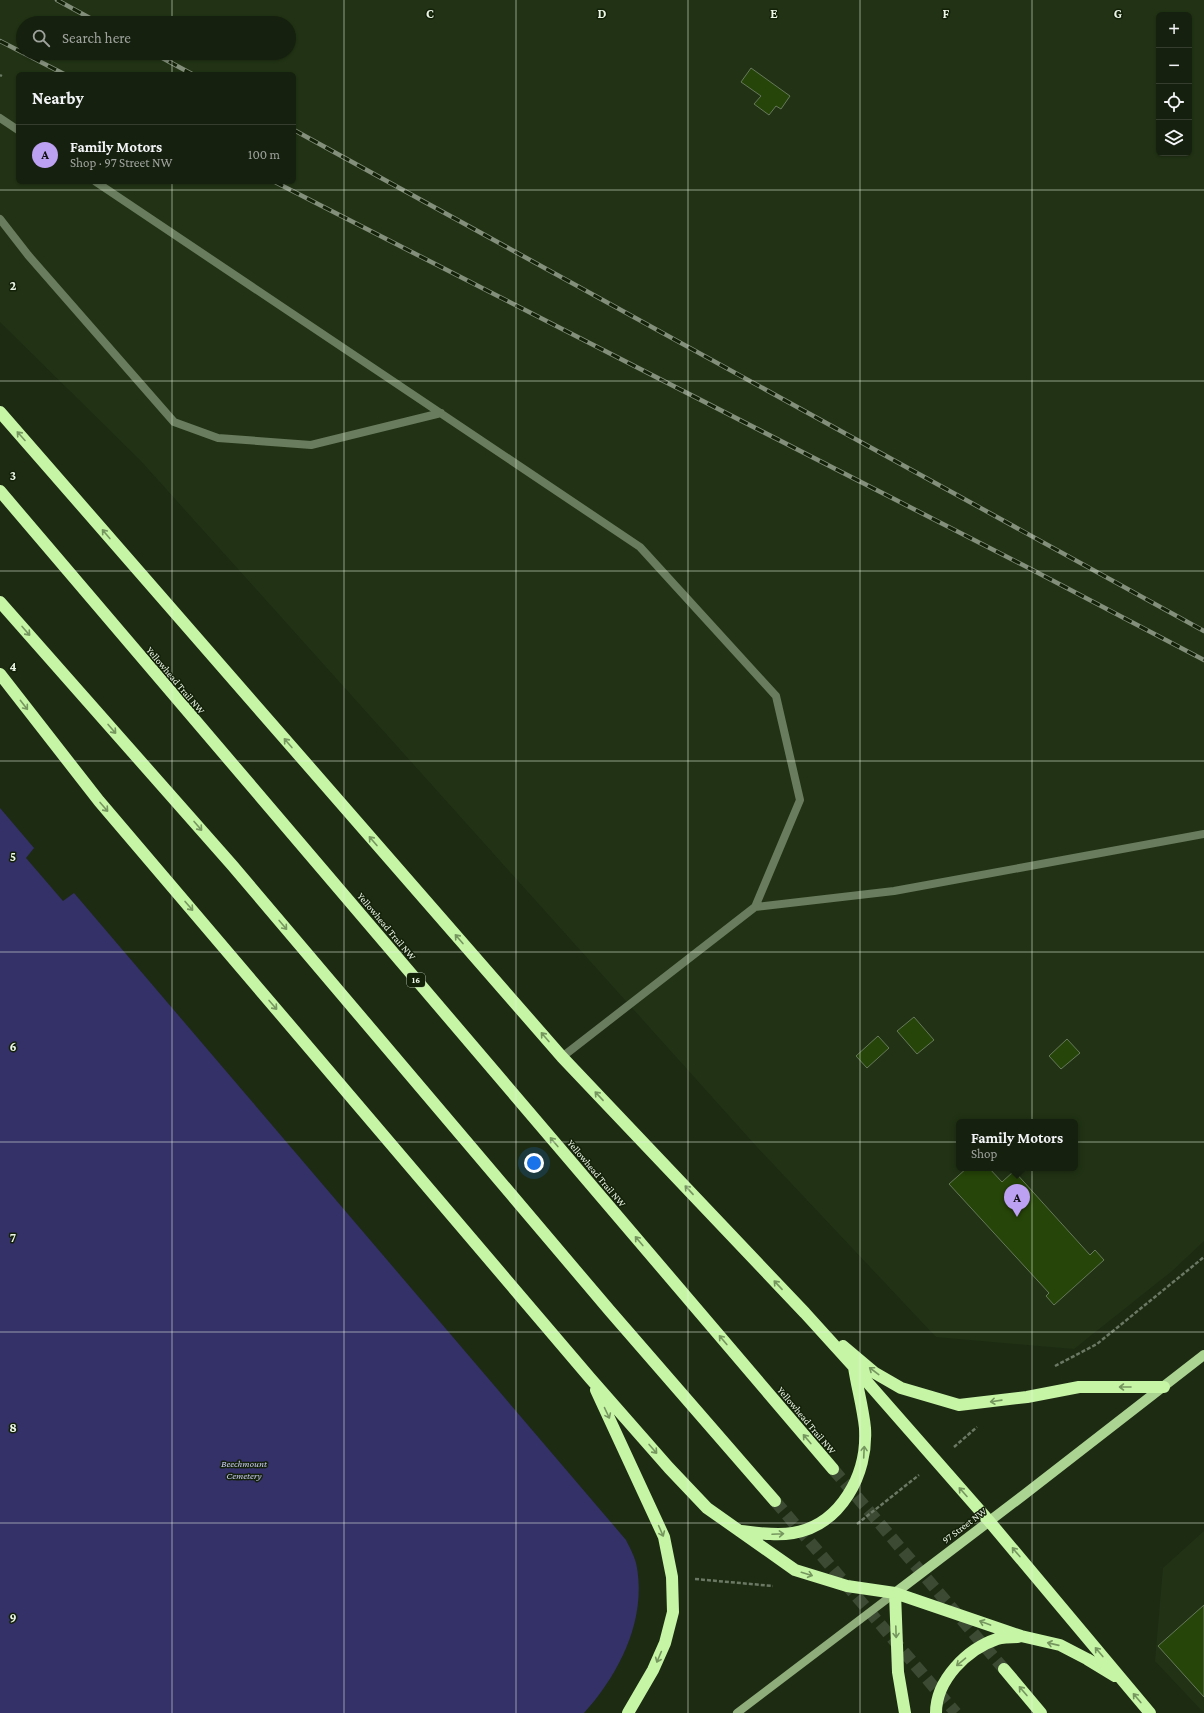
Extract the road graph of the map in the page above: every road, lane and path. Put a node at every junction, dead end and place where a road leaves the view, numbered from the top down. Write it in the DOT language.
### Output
graph roads {
  1 [pos="0,118"];
  2 [pos="16,129"];
  3 [pos="99,184"];
  4 [pos="0,219"];
  5 [pos="0,412"];
  6 [pos="441,413"];
  7 [pos="0,491"];
  8 [pos="0,602"];
  9 [pos="0,674"];
  10 [pos="1204,834"];
  11 [pos="755,907"];
  12 [pos="562,1056"];
  13 [pos="1204,1257"];
  14 [pos="805,1313"];
  15 [pos="1204,1355"];
  16 [pos="854,1368"];
  17 [pos="1048,1369"];
  18 [pos="590,1378"];
  19 [pos="1164,1387"];
  20 [pos="982,1422"];
  21 [pos="953,1447"];
  22 [pos="833,1469"];
  23 [pos="922,1473"];
  24 [pos="774,1501"];
  25 [pos="989,1521"];
  26 [pos="851,1529"];
  27 [pos="740,1531"];
  28 [pos="689,1578"];
  29 [pos="773,1586"];
  30 [pos="894,1593"];
  31 [pos="1021,1636"];
  32 [pos="1004,1670"];
  33 [pos="1124,1682"];
  34 [pos="628,1713"];
  35 [pos="737,1713"];
  36 [pos="905,1713"];
  37 [pos="936,1713"];
  38 [pos="1041,1713"];
  39 [pos="1150,1713"];
  1 -- 2 [label="lane"];
  3 -- 6 [label="lane"];
  4 -- 6 [label="lane"];
  12 -- 5 [label="highway, one-way"];
  6 -- 11 [label="lane"];
  22 -- 7 [label="highway, Yellowhead Trail NW / 16, one-way"];
  8 -- 24 [label="highway, one-way"];
  9 -- 18 [label="highway, one-way"];
  10 -- 11 [label="lane"];
  11 -- 12 [label="lane"];
  14 -- 12 [label="highway, one-way"];
  13 -- 17 [label="path"];
  14 -- 16 [label="highway"];
  19 -- 14 [label="highway, one-way"];
  15 -- 19 [label="main road, 97 Street NW"];
  25 -- 16 [label="highway, one-way"];
  27 -- 16 [label="highway, one-way"];
  18 -- 27 [label="highway, one-way"];
  18 -- 34 [label="highway, one-way"];
  19 -- 25 [label="main road, 97 Street NW"];
  20 -- 21 [label="path"];
  23 -- 26 [label="path"];
  25 -- 30 [label="main road, 97 Street NW"];
  33 -- 25 [label="highway, one-way"];
  27 -- 30 [label="highway, one-way"];
  28 -- 29 [label="path"];
  31 -- 30 [label="highway, one-way"];
  30 -- 35 [label="main road, 97 Street NW"];
  30 -- 36 [label="highway, one-way"];
  33 -- 31 [label="highway, one-way"];
  31 -- 37 [label="highway, one-way"];
  38 -- 32 [label="highway, one-way"];
  39 -- 33 [label="highway, one-way"];
}
